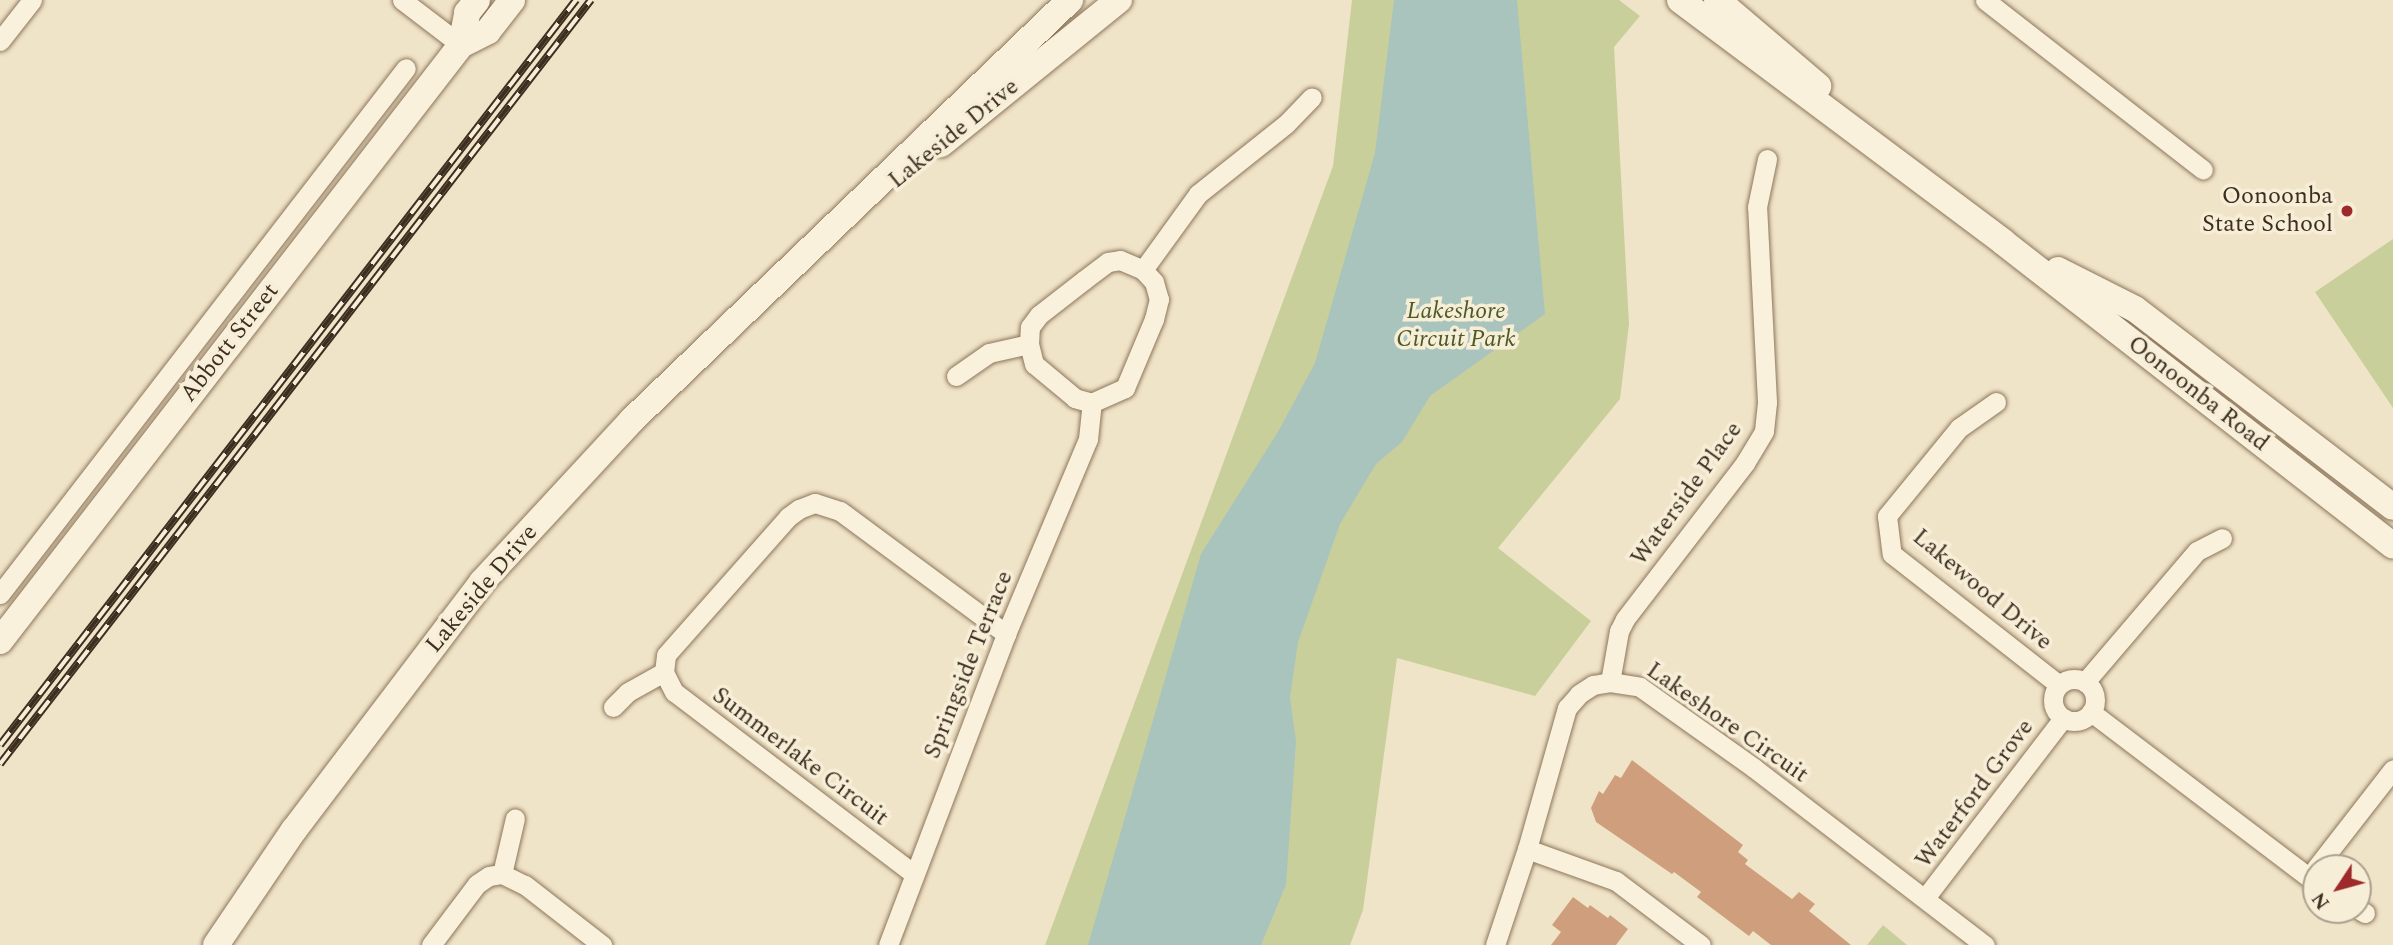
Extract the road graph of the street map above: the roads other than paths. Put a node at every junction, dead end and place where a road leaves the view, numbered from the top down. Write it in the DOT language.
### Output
graph roads {
  1 [pos="32,0"];
  2 [pos="402,0"];
  3 [pos="477,0"];
  4 [pos="512,0"];
  5 [pos="1070,0"];
  6 [pos="1119,0"];
  7 [pos="1680,0"];
  8 [pos="1717,0"];
  9 [pos="1985,0"];
  10 [pos="0,41"];
  11 [pos="460,45"];
  12 [pos="406,68"];
  13 [pos="1312,97"];
  14 [pos="372,114"];
  15 [pos="395,131"];
  16 [pos="1767,159"];
  17 [pos="2203,170"];
  18 [pos="1912,173"];
  19 [pos="2003,242"];
  20 [pos="271,243"];
  21 [pos="294,261"];
  22 [pos="789,268"];
  23 [pos="1143,270"];
  24 [pos="1029,344"];
  25 [pos="956,376"];
  26 [pos="165,381"];
  27 [pos="188,397"];
  28 [pos="1996,402"];
  29 [pos="1092,403"];
  30 [pos="69,505"];
  31 [pos="2393,507"];
  32 [pos="91,523"];
  33 [pos="2222,538"];
  34 [pos="2393,546"];
  35 [pos="0,594"];
  36 [pos="1006,634"];
  37 [pos="0,640"];
  38 [pos="664,672"];
  39 [pos="1609,682"];
  40 [pos="2085,682"];
  41 [pos="2059,685"];
  42 [pos="614,707"];
  43 [pos="2091,712"];
  44 [pos="2063,719"];
  45 [pos="2393,769"];
  46 [pos="515,818"];
  47 [pos="1527,849"];
  48 [pos="2330,854"];
  49 [pos="2302,866"];
  50 [pos="502,874"];
  51 [pos="914,874"];
  52 [pos="1925,898"];
  53 [pos="218,943"];
  54 [pos="431,945"];
  55 [pos="602,945"];
  56 [pos="888,945"];
  57 [pos="1495,945"];
  58 [pos="1701,945"];
  59 [pos="1984,945"];
  1 -- 10 [label="street"];
  2 -- 11 [label="street"];
  3 -- 11 [label="street, Abbott Street"];
  4 -- 11 [label="street, Abbott Street"];
  5 -- 22 [label="street, Lakeside Drive"];
  6 -- 22 [label="street, Lakeside Drive"];
  7 -- 18 [label="street, Oonoonba Road"];
  8 -- 18 [label="street, Oonoonba Road"];
  9 -- 17 [label="street"];
  11 -- 15 [label="street, Abbott Street"];
  12 -- 14 [label="street, Abbott Street"];
  13 -- 23 [label="street"];
  14 -- 15 [label="street"];
  14 -- 20 [label="street, Abbott Street"];
  15 -- 21 [label="street, Abbott Street"];
  16 -- 39 [label="street, Waterside Place"];
  18 -- 19 [label="street, Oonoonba Road"];
  19 -- 31 [label="street, Oonoonba Road"];
  19 -- 34 [label="street, Oonoonba Road"];
  20 -- 21 [label="street"];
  20 -- 26 [label="street, Abbott Street"];
  21 -- 27 [label="street, Abbott Street"];
  22 -- 53 [label="street, Lakeside Drive"];
  23 -- 24 [label="street"];
  23 -- 29 [label="street"];
  24 -- 25 [label="street"];
  24 -- 29 [label="street"];
  26 -- 27 [label="street"];
  26 -- 30 [label="street, Abbott Street"];
  27 -- 32 [label="street, Abbott Street"];
  28 -- 41 [label="street, Lakewood Drive"];
  29 -- 36 [label="street, Springside Terrace"];
  30 -- 32 [label="street"];
  30 -- 35 [label="street, Abbott Street"];
  32 -- 37 [label="street, Abbott Street"];
  33 -- 40 [label="street"];
  36 -- 38 [label="street"];
  36 -- 51 [label="street, Springside Terrace"];
  38 -- 42 [label="street"];
  38 -- 51 [label="street, Summerlake Circuit"];
  39 -- 47 [label="street, Lakeshore Circuit"];
  39 -- 52 [label="street, Lakeshore Circuit"];
  40 -- 41 [label="street"];
  40 -- 43 [label="street"];
  41 -- 44 [label="street"];
  43 -- 44 [label="street"];
  43 -- 49 [label="street"];
  44 -- 52 [label="street, Waterford Grove"];
  45 -- 48 [label="street"];
  46 -- 50 [label="street"];
  47 -- 57 [label="street, Lakeshore Circuit"];
  47 -- 58 [label="street"];
  50 -- 54 [label="street"];
  50 -- 55 [label="street"];
  51 -- 56 [label="street, Springside Terrace"];
  52 -- 59 [label="street, Lakeshore Circuit"];
}
